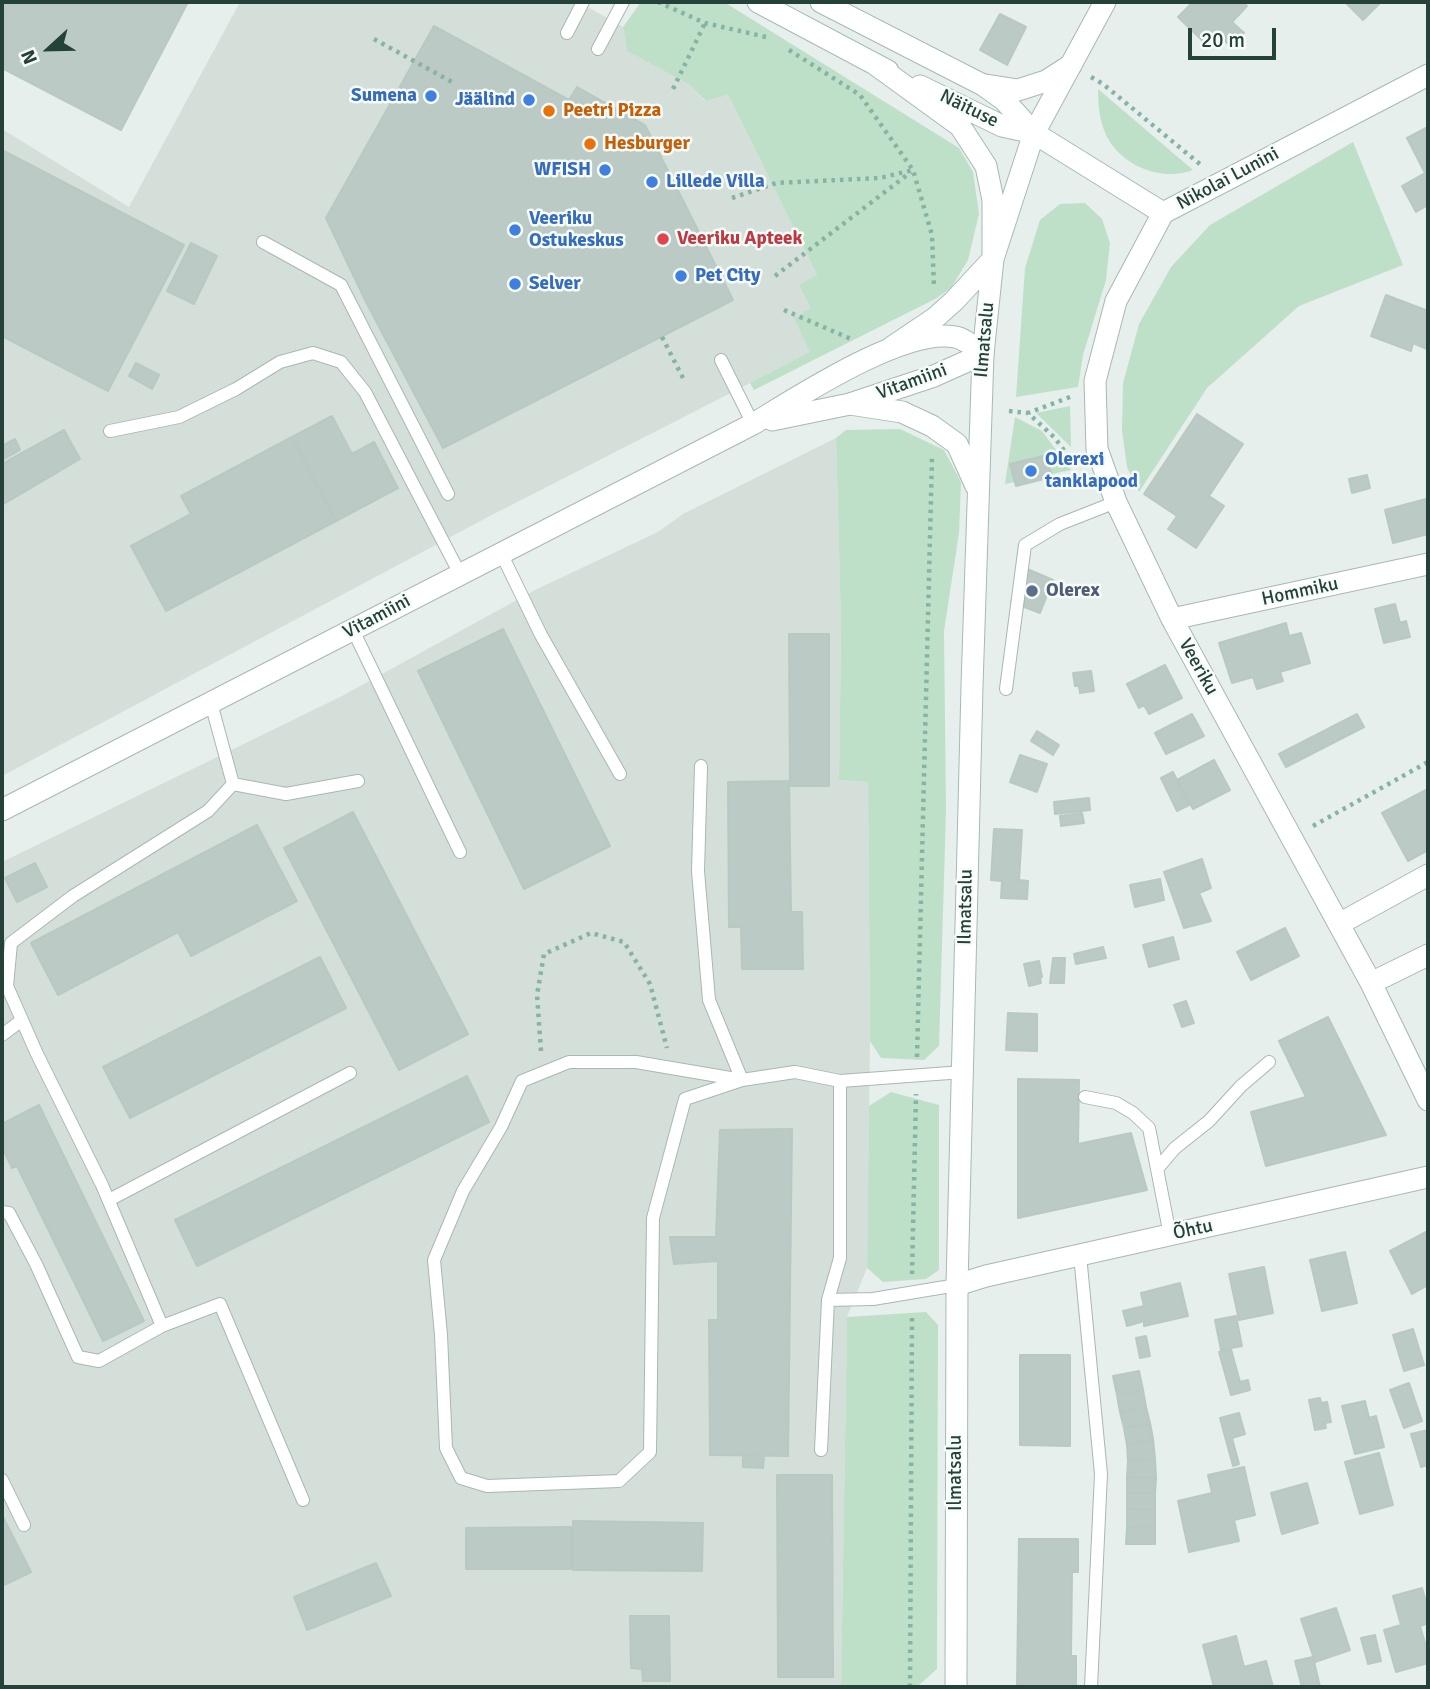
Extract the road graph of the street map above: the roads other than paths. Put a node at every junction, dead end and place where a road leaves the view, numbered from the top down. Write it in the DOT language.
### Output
graph roads {
  1 [pos="583,2"];
  2 [pos="623,2"];
  3 [pos="758,2"];
  4 [pos="821,2"];
  5 [pos="1105,2"];
  6 [pos="567,33"];
  7 [pos="598,49"];
  8 [pos="876,65"];
  9 [pos="1071,65"];
  10 [pos="1428,75"];
  11 [pos="984,85"];
  12 [pos="1034,133"];
  13 [pos="1163,213"];
  14 [pos="263,242"];
  15 [pos="993,259"];
  16 [pos="892,347"];
  17 [pos="983,354"];
  18 [pos="721,360"];
  19 [pos="850,404"];
  20 [pos="753,424"];
  21 [pos="110,432"];
  22 [pos="978,490"];
  23 [pos="448,494"];
  24 [pos="1116,502"];
  25 [pos="501,553"];
  26 [pos="1428,564"];
  27 [pos="460,574"];
  28 [pos="1172,619"];
  29 [pos="354,630"];
  30 [pos="1006,689"];
  31 [pos="211,703"];
  32 [pos="701,766"];
  33 [pos="620,774"];
  34 [pos="358,781"];
  35 [pos="233,784"];
  36 [pos="2,810"];
  37 [pos="460,852"];
  38 [pos="1428,875"];
  39 [pos="1339,924"];
  40 [pos="1428,955"];
  41 [pos="1371,983"];
  42 [pos="22,1020"];
  43 [pos="2,1035"];
  44 [pos="1269,1062"];
  45 [pos="963,1072"];
  46 [pos="350,1073"];
  47 [pos="742,1080"];
  48 [pos="840,1081"];
  49 [pos="1085,1097"];
  50 [pos="1428,1100"];
  51 [pos="1157,1169"];
  52 [pos="1428,1177"];
  53 [pos="109,1200"];
  54 [pos="2,1212"];
  55 [pos="1170,1235"];
  56 [pos="1080,1255"];
  57 [pos="957,1285"];
  58 [pos="828,1300"];
  59 [pos="162,1326"];
  60 [pos="821,1450"];
  61 [pos="2,1480"];
  62 [pos="303,1500"];
  63 [pos="24,1525"];
  64 [pos="956,1687"];
  65 [pos="1091,1687"];
  1 -- 6 [label="lane"];
  2 -- 7 [label="lane"];
  3 -- 8 [label="street, Näituse"];
  4 -- 11 [label="street, Näituse"];
  5 -- 9 [label="street, Ilmatsalu"];
  8 -- 12 [label="street, Näituse"];
  8 -- 15 [label="street"];
  9 -- 11 [label="street"];
  9 -- 12 [label="street, Ilmatsalu"];
  10 -- 13 [label="street, Nikolai Lunini"];
  11 -- 12 [label="street, Näituse"];
  12 -- 13 [label="street, Nikolai Lunini"];
  12 -- 15 [label="street, Ilmatsalu"];
  13 -- 24 [label="street, Veeriku"];
  14 -- 23 [label="lane"];
  15 -- 16 [label="street"];
  15 -- 17 [label="street, Ilmatsalu"];
  16 -- 17 [label="street, Vitamiini"];
  16 -- 20 [label="street, Vitamiini"];
  17 -- 19 [label="street, Vitamiini"];
  17 -- 22 [label="street, Ilmatsalu"];
  18 -- 20 [label="lane"];
  19 -- 20 [label="street, Vitamiini"];
  19 -- 22 [label="street"];
  20 -- 25 [label="street, Vitamiini"];
  21 -- 27 [label="lane"];
  22 -- 45 [label="street, Ilmatsalu"];
  24 -- 28 [label="street, Veeriku"];
  24 -- 30 [label="lane"];
  25 -- 27 [label="street, Vitamiini"];
  25 -- 33 [label="lane"];
  26 -- 28 [label="street, Hommiku"];
  27 -- 29 [label="street, Vitamiini"];
  28 -- 39 [label="street, Veeriku"];
  29 -- 31 [label="street, Vitamiini"];
  29 -- 37 [label="lane"];
  31 -- 35 [label="lane"];
  31 -- 36 [label="street, Vitamiini"];
  32 -- 47 [label="lane"];
  34 -- 35 [label="lane"];
  35 -- 42 [label="lane"];
  38 -- 39 [label="street"];
  39 -- 41 [label="street, Veeriku"];
  40 -- 41 [label="street"];
  41 -- 50 [label="street, Veeriku"];
  42 -- 43 [label="lane"];
  42 -- 53 [label="lane"];
  44 -- 51 [label="lane"];
  45 -- 48 [label="lane"];
  45 -- 57 [label="street, Ilmatsalu"];
  46 -- 53 [label="lane"];
  47 -- 47 [label="lane"];
  47 -- 48 [label="lane"];
  48 -- 58 [label="lane"];
  49 -- 51 [label="lane"];
  51 -- 55 [label="lane"];
  52 -- 55 [label="street, Õhtu"];
  53 -- 59 [label="lane"];
  54 -- 59 [label="lane"];
  55 -- 56 [label="street, Õhtu"];
  56 -- 57 [label="street, Õhtu"];
  56 -- 65 [label="lane"];
  57 -- 58 [label="lane"];
  57 -- 64 [label="street, Ilmatsalu"];
  58 -- 60 [label="lane"];
  59 -- 62 [label="lane"];
  61 -- 63 [label="lane"];
}
